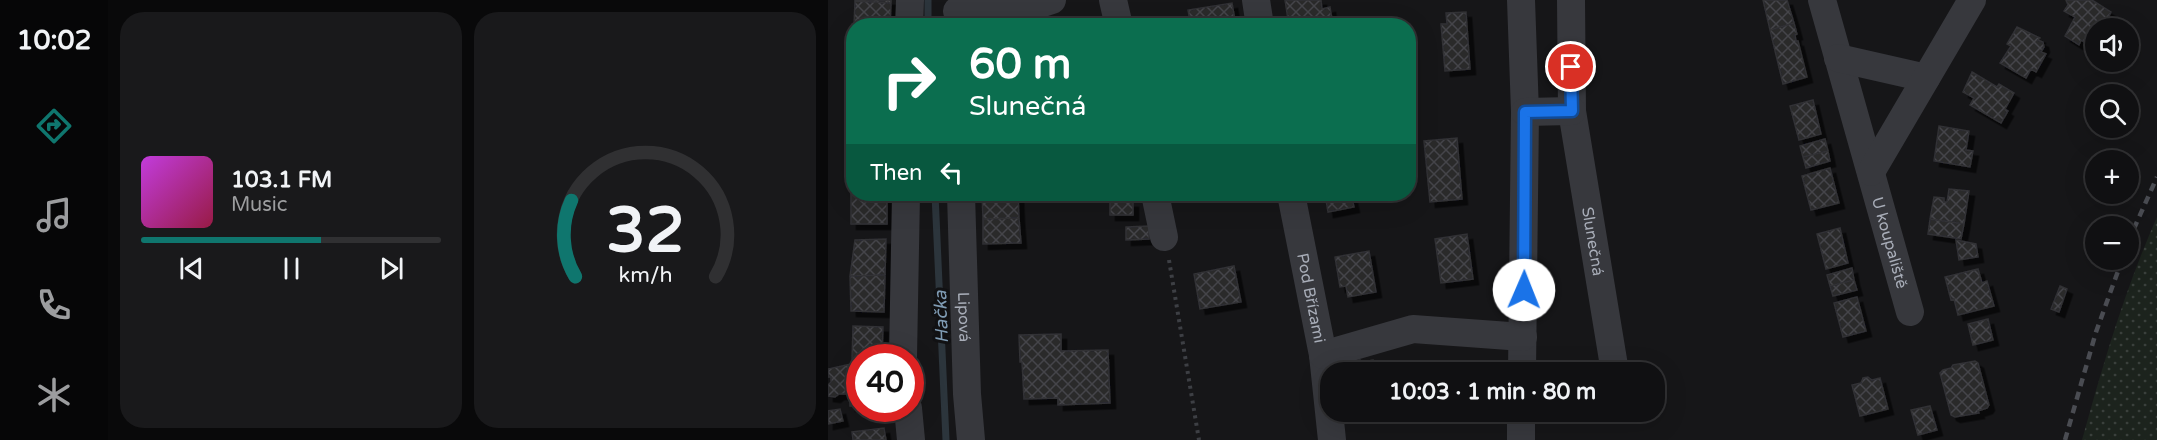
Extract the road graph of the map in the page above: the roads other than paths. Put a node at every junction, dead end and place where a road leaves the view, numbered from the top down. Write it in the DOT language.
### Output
graph roads {
  1 [pos="910,0"];
  2 [pos="1052,0"];
  3 [pos="1113,0"];
  4 [pos="1256,0"];
  5 [pos="1521,0"];
  6 [pos="1571,0"];
  7 [pos="1822,0"];
  8 [pos="1972,0"];
  9 [pos="957,12"];
  10 [pos="909,18"];
  11 [pos="1117,18"];
  12 [pos="1259,18"];
  13 [pos="1838,58"];
  14 [pos="1926,78"];
  15 [pos="1572,111"];
  16 [pos="1525,112"];
  17 [pos="1871,172"];
  18 [pos="906,201"];
  19 [pos="961,201"];
  20 [pos="1156,201"];
  21 [pos="1292,201"];
  22 [pos="1164,237"];
  23 [pos="1910,312"];
  24 [pos="1523,337"];
  25 [pos="903,344"];
  26 [pos="1323,355"];
  27 [pos="1522,362"];
  28 [pos="1613,362"];
  29 [pos="909,422"];
  30 [pos="1521,422"];
  31 [pos="910,440"];
  32 [pos="971,440"];
  33 [pos="1332,440"];
  34 [pos="1521,440"];
  1 -- 10 [label="street"];
  2 -- 9 [label="street"];
  3 -- 11 [label="street"];
  4 -- 12 [label="street"];
  5 -- 16 [label="street"];
  6 -- 15 [label="street, Slunečná"];
  7 -- 13 [label="street, U koupaliště"];
  8 -- 14 [label="street"];
  13 -- 14 [label="street"];
  13 -- 17 [label="street, U koupaliště"];
  14 -- 17 [label="street"];
  15 -- 16 [label="street"];
  15 -- 28 [label="street, Slunečná"];
  16 -- 24 [label="street"];
  17 -- 23 [label="street, U koupaliště"];
  18 -- 25 [label="street"];
  19 -- 32 [label="street, Lipová"];
  20 -- 22 [label="street"];
  21 -- 26 [label="street, Pod Břízami"];
  24 -- 26 [label="street"];
  24 -- 27 [label="street"];
  26 -- 33 [label="street, Pod Břízami"];
  29 -- 31 [label="street"];
  30 -- 34 [label="street"];
}
